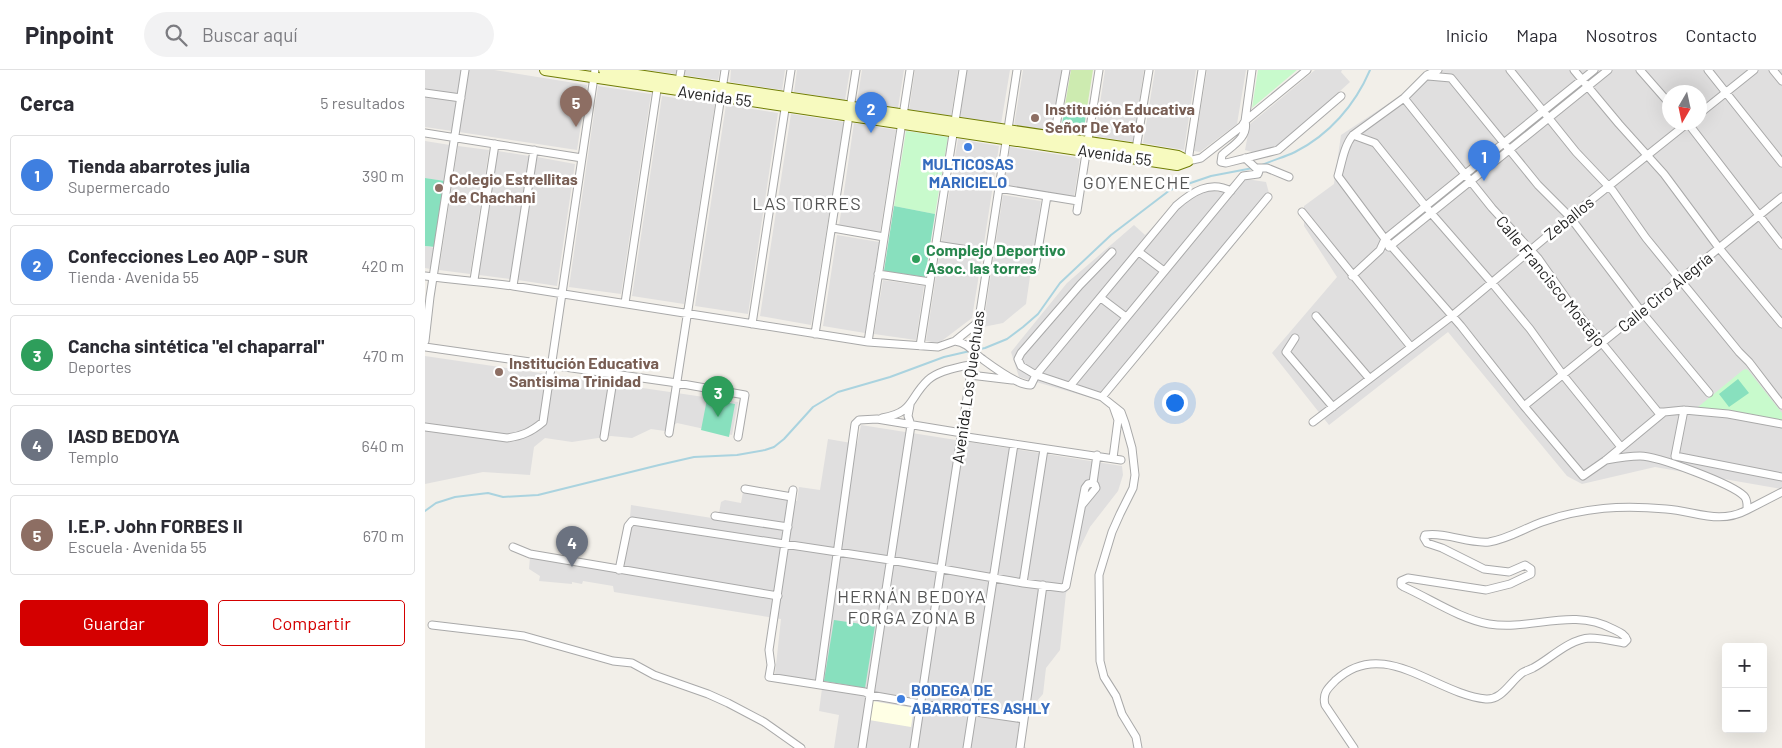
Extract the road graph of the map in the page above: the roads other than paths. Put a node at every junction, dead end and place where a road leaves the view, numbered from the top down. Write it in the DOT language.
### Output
graph roads {
  1 [pos="465,70"];
  2 [pos="545,70"];
  3 [pos="603,70"];
  4 [pos="681,70"];
  5 [pos="725,70"];
  6 [pos="791,70"];
  7 [pos="856,70"];
  8 [pos="910,70"];
  9 [pos="963,70"];
  10 [pos="1017,70"];
  11 [pos="1066,70"];
  12 [pos="1099,70"];
  13 [pos="1149,70"];
  14 [pos="1202,70"];
  15 [pos="1252,70"];
  16 [pos="1306,70"];
  17 [pos="1438,70"];
  18 [pos="1510,70"];
  19 [pos="1573,70"];
  20 [pos="1594,70"];
  21 [pos="1608,70"];
  22 [pos="1640,70"];
  23 [pos="1707,70"];
  24 [pos="1754,70"];
  25 [pos="1773,70"];
  26 [pos="638,72"];
  27 [pos="595,74"];
  28 [pos="1427,76"];
  29 [pos="1581,80"];
  30 [pos="679,81"];
  31 [pos="1782,81"];
  32 [pos="658,83"];
  33 [pos="1588,87"];
  34 [pos="722,92"];
  35 [pos="1726,92"];
  36 [pos="425,93"];
  37 [pos="1662,95"];
  38 [pos="1341,96"];
  39 [pos="461,98"];
  40 [pos="1404,98"];
  41 [pos="787,101"];
  42 [pos="1707,107"];
  43 [pos="850,111"];
  44 [pos="1545,115"];
  45 [pos="903,119"];
  46 [pos="1245,121"];
  47 [pos="954,126"];
  48 [pos="1679,130"];
  49 [pos="1693,130"];
  50 [pos="425,133"];
  51 [pos="1007,135"];
  52 [pos="1353,135"];
  53 [pos="1054,137"];
  54 [pos="455,138"];
  55 [pos="1504,143"];
  56 [pos="495,144"];
  57 [pos="1087,147"];
  58 [pos="1136,149"];
  59 [pos="534,150"];
  60 [pos="1509,150"];
  61 [pos="1648,155"];
  62 [pos="582,158"];
  63 [pos="1245,158"];
  64 [pos="1188,161"];
  65 [pos="1782,162"];
  66 [pos="1257,168"];
  67 [pos="1289,177"];
  68 [pos="1467,178"];
  69 [pos="1609,186"];
  70 [pos="998,188"];
  71 [pos="1231,191"];
  72 [pos="1047,196"];
  73 [pos="1782,196"];
  74 [pos="1268,197"];
  75 [pos="1079,201"];
  76 [pos="1426,206"];
  77 [pos="1077,211"];
  78 [pos="1302,212"];
  79 [pos="1431,213"];
  80 [pos="1759,215"];
  81 [pos="1570,217"];
  82 [pos="833,228"];
  83 [pos="884,237"];
  84 [pos="1385,239"];
  85 [pos="936,245"];
  86 [pos="1782,245"];
  87 [pos="1391,246"];
  88 [pos="1719,248"];
  89 [pos="1380,250"];
  90 [pos="1531,250"];
  91 [pos="1112,252"];
  92 [pos="1139,252"];
  93 [pos="988,253"];
  94 [pos="1035,268"];
  95 [pos="1164,271"];
  96 [pos="878,274"];
  97 [pos="425,276"];
  98 [pos="1352,276"];
  99 [pos="434,277"];
  100 [pos="1680,279"];
  101 [pos="474,280"];
  102 [pos="930,282"];
  103 [pos="1492,283"];
  104 [pos="513,286"];
  105 [pos="562,294"];
  106 [pos="1101,298"];
  107 [pos="625,303"];
  108 [pos="1641,311"];
  109 [pos="689,313"];
  110 [pos="1316,316"];
  111 [pos="1452,316"];
  112 [pos="1126,317"];
  113 [pos="977,323"];
  114 [pos="752,324"];
  115 [pos="1782,324"];
  116 [pos="815,334"];
  117 [pos="1295,338"];
  118 [pos="425,340"];
  119 [pos="955,340"];
  120 [pos="868,342"];
  121 [pos="1602,342"];
  122 [pos="920,346"];
  123 [pos="425,347"];
  124 [pos="1411,347"];
  125 [pos="973,350"];
  126 [pos="972,364"];
  127 [pos="551,365"];
  128 [pos="614,374"];
  129 [pos="1563,374"];
  130 [pos="970,375"];
  131 [pos="1036,376"];
  132 [pos="1369,378"];
  133 [pos="1015,380"];
  134 [pos="677,383"];
  135 [pos="1070,386"];
  136 [pos="1709,393"];
  137 [pos="1102,396"];
  138 [pos="910,405"];
  139 [pos="1782,405"];
  140 [pos="1113,406"];
  141 [pos="1524,406"];
  142 [pos="1333,407"];
  143 [pos="1683,410"];
  144 [pos="1664,412"];
  145 [pos="877,419"];
  146 [pos="1313,422"];
  147 [pos="1782,424"];
  148 [pos="911,425"];
  149 [pos="425,427"];
  150 [pos="669,433"];
  151 [pos="962,433"];
  152 [pos="738,436"];
  153 [pos="604,437"];
  154 [pos="1014,444"];
  155 [pos="1621,447"];
  156 [pos="1044,449"];
  157 [pos="1097,456"];
  158 [pos="1113,458"];
  159 [pos="1121,460"];
  160 [pos="1606,460"];
  161 [pos="1782,477"];
  162 [pos="745,489"];
  163 [pos="1782,492"];
  164 [pos="1747,510"];
  165 [pos="715,516"];
  166 [pos="788,527"];
  167 [pos="785,545"];
  168 [pos="513,546"];
  169 [pos="839,552"];
  170 [pos="890,560"];
  171 [pos="942,569"];
  172 [pos="619,570"];
  173 [pos="994,578"];
  174 [pos="1023,583"];
  175 [pos="1043,585"];
  176 [pos="778,596"];
  177 [pos="432,624"];
  178 [pos="819,684"];
  179 [pos="869,695"];
  180 [pos="921,704"];
  181 [pos="973,712"];
  182 [pos="1024,719"];
  183 [pos="801,748"];
  184 [pos="861,748"];
  185 [pos="914,748"];
  186 [pos="967,748"];
  187 [pos="1021,748"];
  188 [pos="1138,748"];
  189 [pos="1354,748"];
  1 -- 39 [label="street"];
  2 -- 27 [label="street, Avenida 55"];
  3 -- 26 [label="street, Avenida 55"];
  4 -- 30 [label="street"];
  5 -- 34 [label="street"];
  6 -- 41 [label="street"];
  7 -- 43 [label="street"];
  8 -- 45 [label="street"];
  9 -- 47 [label="street"];
  10 -- 51 [label="street, Avenida Los Quechuas"];
  11 -- 53 [label="street"];
  12 -- 57 [label="street"];
  13 -- 58 [label="street"];
  14 -- 64 [label="street"];
  15 -- 46 [label="street"];
  16 -- 46 [label="street"];
  17 -- 28 [label="street"];
  18 -- 44 [label="street"];
  19 -- 29 [label="street"];
  20 -- 29 [label="street"];
  21 -- 33 [label="street"];
  22 -- 37 [label="street"];
  23 -- 35 [label="street"];
  24 -- 35 [label="street"];
  25 -- 31 [label="street"];
  26 -- 32 [label="street, Avenida 55"];
  27 -- 32 [label="street, Avenida 55"];
  27 -- 62 [label="street"];
  28 -- 40 [label="street"];
  28 -- 55 [label="street"];
  29 -- 33 [label="street"];
  29 -- 44 [label="street"];
  30 -- 32 [label="street, Avenida 55"];
  30 -- 34 [label="street, Avenida 55"];
  32 -- 34 [label="street, Avenida 55"];
  32 -- 107 [label="street"];
  33 -- 44 [label="street"];
  33 -- 61 [label="street"];
  34 -- 41 [label="street, Avenida 55"];
  34 -- 109 [label="street"];
  35 -- 42 [label="street"];
  35 -- 65 [label="street"];
  36 -- 39 [label="street"];
  38 -- 63 [label="street"];
  39 -- 54 [label="street"];
  40 -- 52 [label="street"];
  40 -- 68 [label="street, Calle Francisco Mostajo"];
  41 -- 43 [label="street, Avenida 55"];
  41 -- 114 [label="street"];
  43 -- 45 [label="street, Avenida 55"];
  43 -- 82 [label="street"];
  44 -- 55 [label="street"];
  44 -- 60 [label="street"];
  44 -- 69 [label="street"];
  45 -- 47 [label="street, Avenida 55"];
  45 -- 83 [label="street"];
  46 -- 63 [label="street"];
  46 -- 64 [label="street"];
  47 -- 51 [label="street, Avenida 55"];
  47 -- 85 [label="street"];
  48 -- 61 [label="street, Zeballos"];
  49 -- 80 [label="street"];
  50 -- 54 [label="street"];
  51 -- 53 [label="street, Avenida 55"];
  51 -- 57 [label="street, Avenida 55"];
  51 -- 70 [label="street, Avenida Los Quechuas"];
  52 -- 76 [label="street"];
  52 -- 84 [label="street"];
  53 -- 57 [label="street, Avenida 55"];
  54 -- 56 [label="street"];
  54 -- 99 [label="street"];
  55 -- 60 [label="street"];
  55 -- 68 [label="street"];
  56 -- 59 [label="street"];
  56 -- 101 [label="street"];
  57 -- 58 [label="street, Avenida 55"];
  57 -- 64 [label="street, Avenida 55"];
  57 -- 75 [label="street"];
  58 -- 64 [label="street, Avenida 55"];
  59 -- 62 [label="street"];
  59 -- 104 [label="street"];
  60 -- 68 [label="street"];
  60 -- 81 [label="street"];
  61 -- 69 [label="street, Zeballos"];
  61 -- 88 [label="street"];
  62 -- 105 [label="street"];
  63 -- 66 [label="street"];
  66 -- 67 [label="street"];
  66 -- 71 [label="street"];
  68 -- 76 [label="street"];
  68 -- 79 [label="street"];
  68 -- 90 [label="street, Calle Francisco Mostajo"];
  69 -- 81 [label="street, Zeballos"];
  69 -- 100 [label="street"];
  70 -- 72 [label="street"];
  70 -- 93 [label="street, Avenida Los Quechuas"];
  71 -- 92 [label="street"];
  71 -- 95 [label="street"];
  72 -- 75 [label="street"];
  72 -- 94 [label="street"];
  73 -- 80 [label="street, Calle Ciro Alegría"];
  74 -- 137 [label="street"];
  75 -- 77 [label="street"];
  76 -- 79 [label="street"];
  76 -- 84 [label="street"];
  78 -- 98 [label="street"];
  79 -- 87 [label="street"];
  79 -- 103 [label="street"];
  80 -- 86 [label="street"];
  80 -- 88 [label="street, Calle Ciro Alegría"];
  81 -- 90 [label="street, Zeballos"];
  81 -- 108 [label="street"];
  82 -- 83 [label="street"];
  82 -- 116 [label="street"];
  83 -- 96 [label="street"];
  84 -- 87 [label="street"];
  84 -- 89 [label="street"];
  85 -- 93 [label="street"];
  85 -- 102 [label="street"];
  87 -- 89 [label="street"];
  87 -- 111 [label="street"];
  88 -- 100 [label="street, Calle Ciro Alegría"];
  88 -- 115 [label="street"];
  89 -- 98 [label="street"];
  90 -- 103 [label="street, Zeballos"];
  90 -- 121 [label="street, Calle Francisco Mostajo"];
  91 -- 131 [label="street"];
  92 -- 95 [label="street"];
  92 -- 106 [label="street"];
  93 -- 113 [label="street, Avenida Los Quechuas"];
  95 -- 112 [label="street"];
  96 -- 102 [label="street"];
  96 -- 120 [label="street"];
  97 -- 99 [label="street"];
  98 -- 124 [label="street"];
  99 -- 101 [label="street"];
  99 -- 118 [label="street"];
  100 -- 108 [label="street, Calle Ciro Alegría"];
  100 -- 139 [label="street"];
  101 -- 104 [label="street"];
  102 -- 122 [label="street"];
  103 -- 111 [label="street, Zeballos"];
  103 -- 129 [label="street"];
  104 -- 105 [label="street"];
  105 -- 107 [label="street"];
  105 -- 127 [label="street"];
  106 -- 112 [label="street"];
  106 -- 131 [label="street"];
  107 -- 109 [label="street"];
  108 -- 121 [label="street, Calle Ciro Alegría"];
  108 -- 136 [label="street"];
  109 -- 114 [label="street"];
  109 -- 134 [label="street"];
  110 -- 132 [label="street"];
  111 -- 124 [label="street, Zeballos"];
  111 -- 141 [label="street"];
  112 -- 135 [label="street"];
  113 -- 119 [label="street"];
  113 -- 125 [label="street, Avenida Los Quechuas"];
  114 -- 116 [label="street"];
  116 -- 120 [label="street"];
  117 -- 142 [label="street"];
  119 -- 122 [label="street"];
  119 -- 125 [label="street"];
  120 -- 122 [label="street"];
  121 -- 129 [label="street, Calle Ciro Alegría"];
  121 -- 144 [label="street, Calle Francisco Mostajo"];
  123 -- 127 [label="street"];
  124 -- 132 [label="street, Zeballos"];
  125 -- 126 [label="street, Avenida Los Quechuas"];
  125 -- 133 [label="street"];
  126 -- 130 [label="street, Avenida Los Quechuas"];
  126 -- 138 [label="street"];
  127 -- 128 [label="street"];
  127 -- 149 [label="street"];
  128 -- 134 [label="street"];
  128 -- 153 [label="street"];
  129 -- 141 [label="street, Calle Ciro Alegría"];
  129 -- 155 [label="street"];
  130 -- 133 [label="street"];
  130 -- 151 [label="street, Avenida Los Quechuas"];
  131 -- 133 [label="street"];
  131 -- 135 [label="street"];
  132 -- 142 [label="street, Zeballos"];
  134 -- 150 [label="street"];
  134 -- 152 [label="street"];
  135 -- 137 [label="street"];
  137 -- 140 [label="street"];
  138 -- 145 [label="street"];
  138 -- 148 [label="street"];
  140 -- 158 [label="street"];
  140 -- 188 [label="street"];
  141 -- 160 [label="street"];
  142 -- 146 [label="street, Zeballos"];
  143 -- 144 [label="street"];
  143 -- 147 [label="street"];
  143 -- 161 [label="street"];
  144 -- 155 [label="street"];
  145 -- 148 [label="street"];
  145 -- 169 [label="street"];
  148 -- 151 [label="street"];
  148 -- 170 [label="street"];
  151 -- 154 [label="street"];
  151 -- 171 [label="street, Avenida Los Quechuas"];
  154 -- 156 [label="street"];
  154 -- 173 [label="street"];
  155 -- 160 [label="street"];
  156 -- 157 [label="street"];
  156 -- 174 [label="street"];
  157 -- 158 [label="street"];
  157 -- 175 [label="street"];
  158 -- 159 [label="street"];
  160 -- 164 [label="street"];
  162 -- 166 [label="street"];
  163 -- 164 [label="street"];
  164 -- 189 [label="street"];
  165 -- 166 [label="street"];
  166 -- 167 [label="street"];
  167 -- 169 [label="street"];
  167 -- 172 [label="street"];
  167 -- 176 [label="street"];
  168 -- 172 [label="street"];
  169 -- 170 [label="street"];
  169 -- 178 [label="street"];
  170 -- 171 [label="street"];
  170 -- 179 [label="street"];
  171 -- 173 [label="street"];
  171 -- 180 [label="street, Avenida Los Quechuas"];
  172 -- 176 [label="street"];
  173 -- 174 [label="street"];
  173 -- 181 [label="street"];
  174 -- 175 [label="street"];
  175 -- 182 [label="street"];
  176 -- 178 [label="street"];
  177 -- 183 [label="street"];
  178 -- 179 [label="street"];
  179 -- 180 [label="street"];
  179 -- 184 [label="street"];
  180 -- 181 [label="street"];
  180 -- 185 [label="street, Avenida Los Quechuas"];
  181 -- 182 [label="street"];
  181 -- 186 [label="street"];
  182 -- 187 [label="street"];
}
